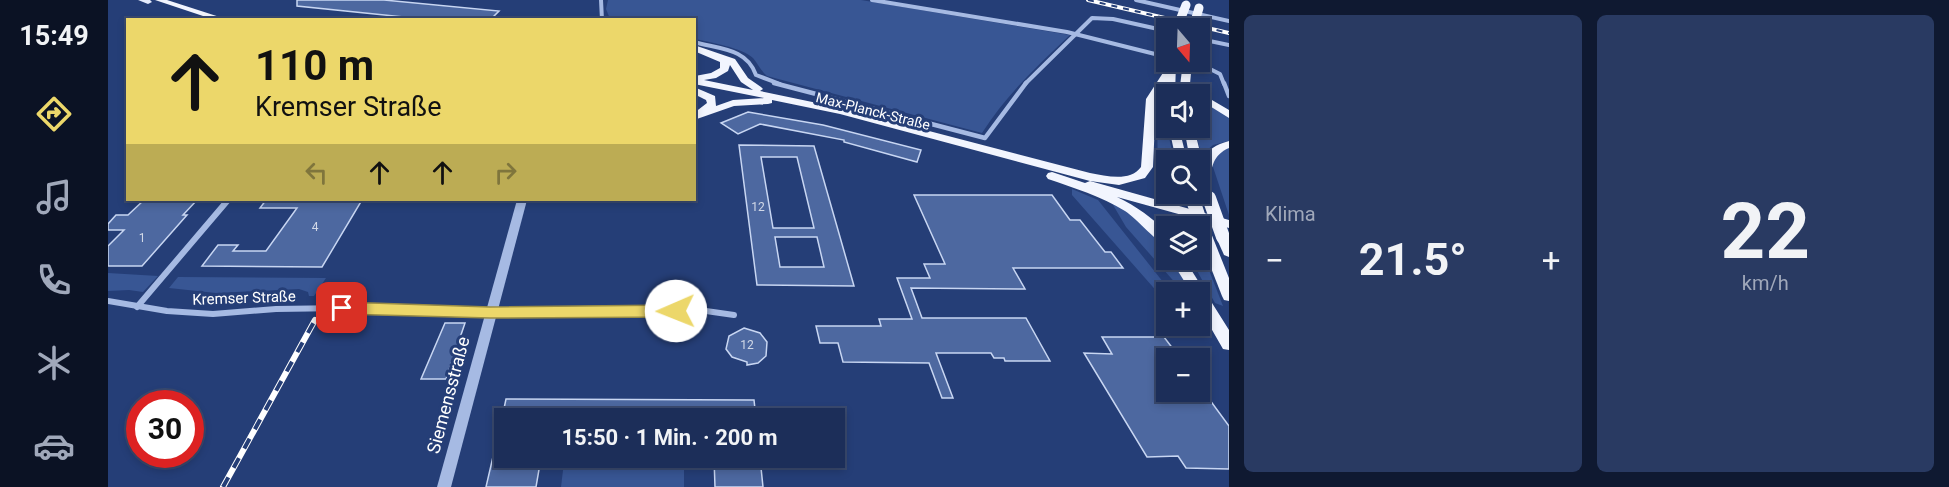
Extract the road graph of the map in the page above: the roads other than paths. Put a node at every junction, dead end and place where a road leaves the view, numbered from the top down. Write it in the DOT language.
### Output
graph roads {
  1 [pos="159,0"];
  2 [pos="601,0"];
  3 [pos="872,0"];
  4 [pos="1136,0"];
  5 [pos="145,1"];
  6 [pos="1187,3"];
  7 [pos="198,18"];
  8 [pos="218,18"];
  9 [pos="602,18"];
  10 [pos="1181,18"];
  11 [pos="1229,21"];
  12 [pos="1156,30"];
  13 [pos="1077,34"];
  14 [pos="1210,41"];
  15 [pos="696,43"];
  16 [pos="1229,45"];
  17 [pos="696,49"];
  18 [pos="716,54"];
  19 [pos="1156,57"];
  20 [pos="1210,69"];
  21 [pos="1164,72"];
  22 [pos="696,80"];
  23 [pos="696,80"];
  24 [pos="696,89"];
  25 [pos="696,90"];
  26 [pos="1229,96"];
  27 [pos="771,98"];
  28 [pos="1210,102"];
  29 [pos="1229,115"];
  30 [pos="696,117"];
  31 [pos="1229,144"];
  32 [pos="973,146"];
  33 [pos="1210,155"];
  34 [pos="1041,172"];
  35 [pos="227,201"];
  36 [pos="522,201"];
  37 [pos="1210,201"];
  38 [pos="1194,204"];
  39 [pos="1229,218"];
  40 [pos="1229,224"];
  41 [pos="1156,230"];
  42 [pos="1229,252"];
  43 [pos="1229,296"];
  44 [pos="108,301"];
  45 [pos="137,307"];
  46 [pos="490,312"];
  47 [pos="1210,312"];
  48 [pos="734,315"];
  49 [pos="1229,344"];
  50 [pos="444,487"];
  1 -- 8 [label="highway"];
  2 -- 9 [label="street"];
  3 -- 13 [label="street"];
  4 -- 11 [label="street"];
  5 -- 7 [label="highway"];
  6 -- 10 [label="highway, bridge"];
  12 -- 13 [label="street"];
  13 -- 15 [label="street"];
  13 -- 19 [label="street"];
  14 -- 16 [label="street"];
  17 -- 18 [label="highway"];
  18 -- 22 [label="highway"];
  18 -- 27 [label="highway"];
  20 -- 26 [label="street"];
  21 -- 32 [label="highway"];
  23 -- 27 [label="highway, Max-Planck-Straße"];
  24 -- 27 [label="highway, Max-Planck-Straße"];
  25 -- 30 [label="highway"];
  27 -- 30 [label="highway"];
  27 -- 32 [label="highway, Max-Planck-Straße"];
  27 -- 34 [label="highway, Max-Planck-Straße"];
  28 -- 29 [label="highway"];
  31 -- 33 [label="highway"];
  32 -- 39 [label="highway"];
  34 -- 40 [label="highway"];
  34 -- 41 [label="highway"];
  35 -- 45 [label="street"];
  36 -- 46 [label="street, Siemensstraße"];
  37 -- 42 [label="highway, bridge"];
  38 -- 43 [label="highway, bridge"];
  44 -- 45 [label="street, Kremser Straße"];
  45 -- 46 [label="street, Kremser Straße"];
  46 -- 48 [label="street"];
  46 -- 50 [label="street, Siemensstraße"];
  47 -- 49 [label="highway"];
}
